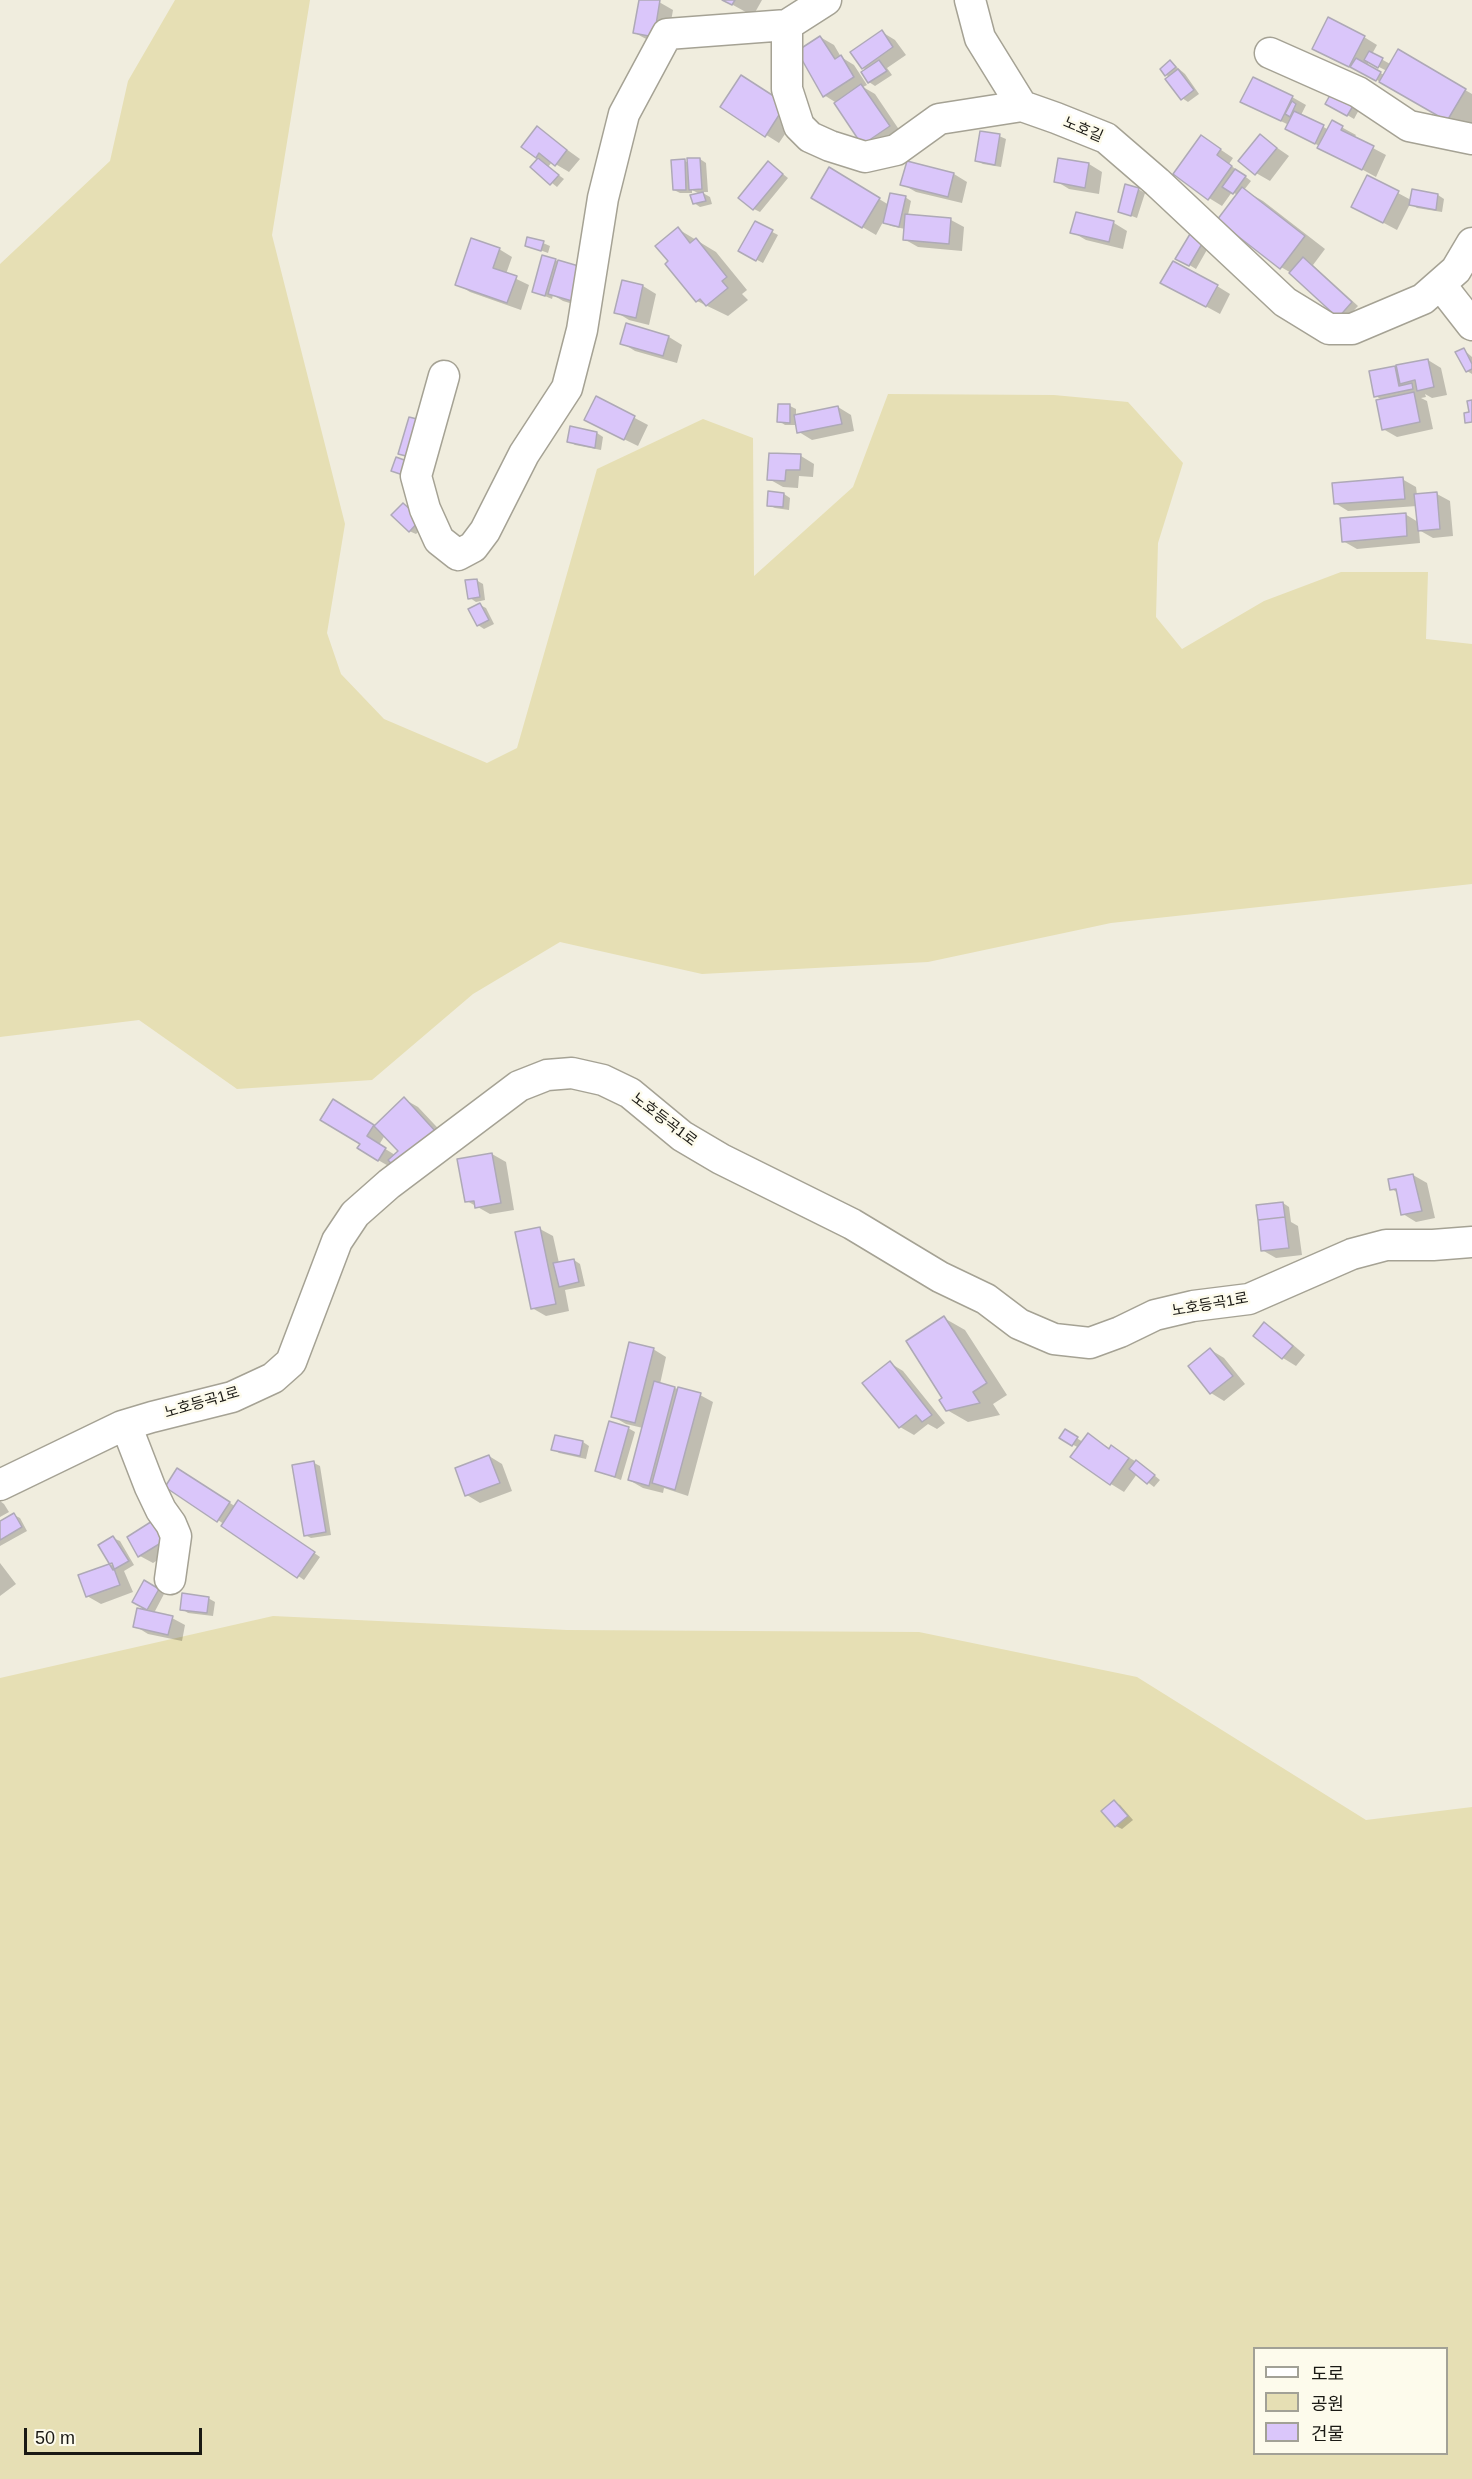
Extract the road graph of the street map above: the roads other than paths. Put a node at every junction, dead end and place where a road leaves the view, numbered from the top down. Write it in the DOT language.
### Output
graph roads {
  1 [pos="826,0"];
  2 [pos="970,0"];
  3 [pos="787,25"];
  4 [pos="1270,54"];
  5 [pos="1022,106"];
  6 [pos="1472,140"];
  7 [pos="1472,243"];
  8 [pos="1440,284"];
  9 [pos="1472,325"];
  10 [pos="444,376"];
  11 [pos="1472,1242"];
  12 [pos="126,1425"];
  13 [pos="0,1485"];
  14 [pos="170,1579"];
  1 -- 3 [label="street"];
  2 -- 5 [label="street"];
  3 -- 5 [label="street, 노호길"];
  3 -- 10 [label="street"];
  4 -- 6 [label="street"];
  5 -- 8 [label="street, 노호길"];
  7 -- 8 [label="street, 노호길"];
  8 -- 9 [label="street"];
  11 -- 12 [label="street, 노호등곡1로"];
  12 -- 13 [label="street, 노호등곡1로"];
  12 -- 14 [label="street"];
}
